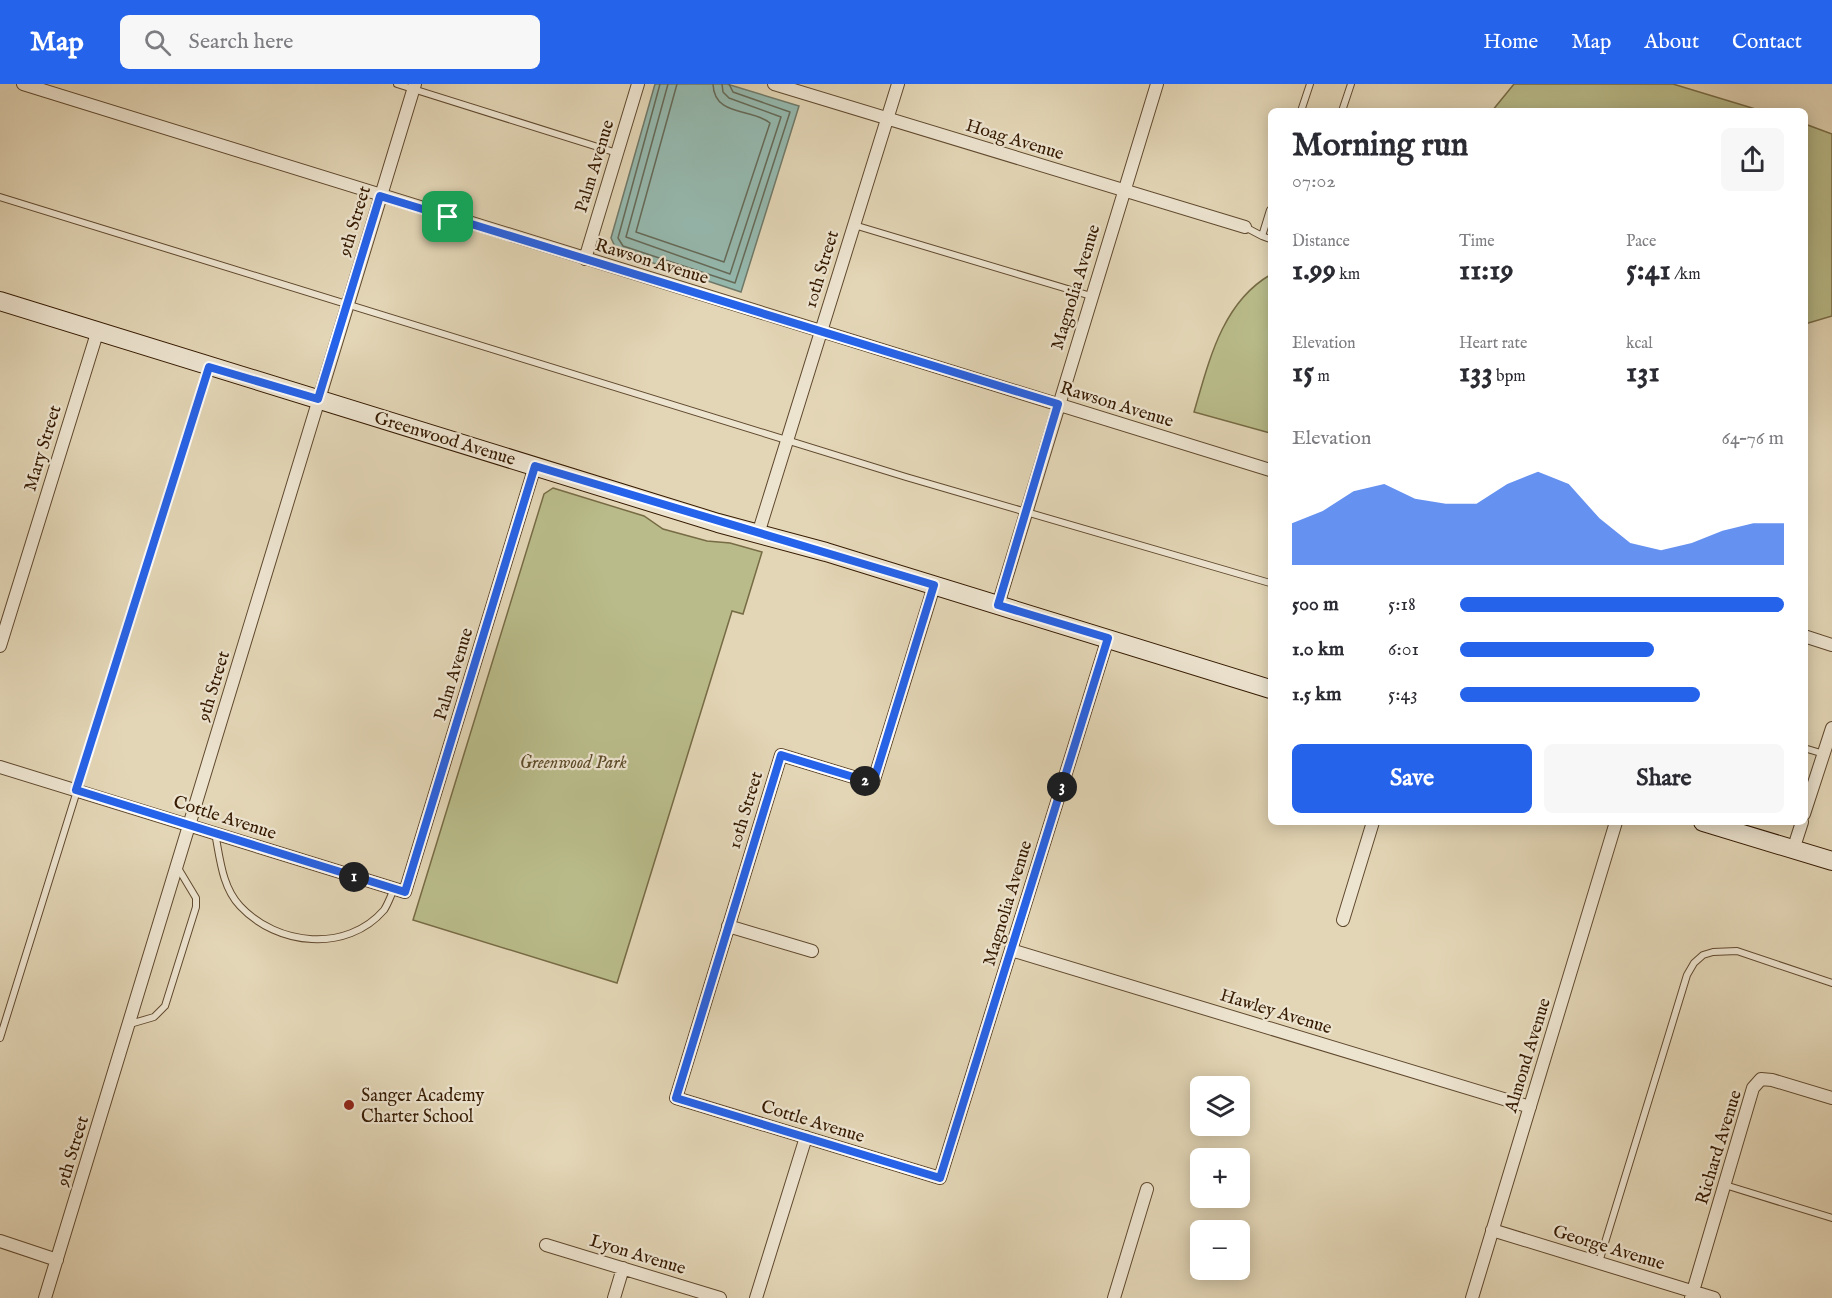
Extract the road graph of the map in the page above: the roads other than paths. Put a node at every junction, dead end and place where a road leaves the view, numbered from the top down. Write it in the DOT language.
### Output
graph roads {
  1 [pos="23,84"];
  2 [pos="397,84"];
  3 [pos="638,84"];
  4 [pos="774,84"];
  5 [pos="898,84"];
  6 [pos="1157,84"];
  7 [pos="1310,84"];
  8 [pos="1350,84"];
  9 [pos="414,87"];
  10 [pos="1302,108"];
  11 [pos="1343,108"];
  12 [pos="887,119"];
  13 [pos="617,153"];
  14 [pos="1124,190"];
  15 [pos="380,196"];
  16 [pos="0,197"];
  17 [pos="1268,216"];
  18 [pos="854,225"];
  19 [pos="1245,228"];
  20 [pos="1262,236"];
  21 [pos="1268,238"];
  22 [pos="585,259"];
  23 [pos="1091,296"];
  24 [pos="0,301"];
  25 [pos="347,303"];
  26 [pos="98,330"];
  27 [pos="821,331"];
  28 [pos="209,367"];
  29 [pos="318,399"];
  30 [pos="1058,404"];
  31 [pos="787,440"];
  32 [pos="535,466"];
  33 [pos="1268,469"];
  34 [pos="1027,510"];
  35 [pos="758,534"];
  36 [pos="1268,582"];
  37 [pos="934,585"];
  38 [pos="998,605"];
  39 [pos="1808,637"];
  40 [pos="1108,638"];
  41 [pos="0,645"];
  42 [pos="1832,645"];
  43 [pos="1268,687"];
  44 [pos="1832,728"];
  45 [pos="1808,749"];
  46 [pos="1824,754"];
  47 [pos="0,767"];
  48 [pos="76,790"];
  49 [pos="1808,802"];
  50 [pos="191,824"];
  51 [pos="1372,825"];
  52 [pos="1615,825"];
  53 [pos="1713,825"];
  54 [pos="1801,825"];
  55 [pos="215,832"];
  56 [pos="1793,850"];
  57 [pos="1832,861"];
  58 [pos="178,868"];
  59 [pos="400,891"];
  60 [pos="1343,920"];
  61 [pos="728,926"];
  62 [pos="1011,950"];
  63 [pos="812,951"];
  64 [pos="1832,983"];
  65 [pos="129,1024"];
  66 [pos="0,1038"];
  67 [pos="676,1098"];
  68 [pos="1832,1098"];
  69 [pos="1530,1107"];
  70 [pos="806,1137"];
  71 [pos="940,1178"];
  72 [pos="1725,1185"];
  73 [pos="1147,1189"];
  74 [pos="1832,1218"];
  75 [pos="1492,1230"];
  76 [pos="0,1241"];
  77 [pos="546,1245"];
  78 [pos="57,1260"];
  79 [pos="1599,1263"];
  80 [pos="623,1268"];
  81 [pos="1692,1295"];
  82 [pos="45,1298"];
  83 [pos="614,1298"];
  84 [pos="720,1298"];
  85 [pos="756,1298"];
  86 [pos="1114,1298"];
  87 [pos="1472,1298"];
  88 [pos="1714,1298"];
  1 -- 15 [label="street, Rawson Avenue"];
  2 -- 9 [label="lane"];
  3 -- 13 [label="street, Palm Avenue"];
  4 -- 12 [label="street, Hoag Avenue"];
  5 -- 12 [label="street, 10th Street"];
  6 -- 14 [label="street, Magnolia Avenue"];
  7 -- 10 [label="lane"];
  8 -- 11 [label="lane"];
  9 -- 13 [label="lane"];
  9 -- 15 [label="street, 9th Street"];
  12 -- 14 [label="street, Hoag Avenue"];
  12 -- 18 [label="street, 10th Street"];
  13 -- 22 [label="street, Palm Avenue"];
  14 -- 19 [label="street, Hoag Avenue"];
  14 -- 23 [label="street, Magnolia Avenue"];
  15 -- 22 [label="street, Rawson Avenue"];
  15 -- 25 [label="street, 9th Street"];
  16 -- 25 [label="lane"];
  17 -- 20 [label="lane"];
  18 -- 23 [label="lane"];
  18 -- 27 [label="street, 10th Street"];
  19 -- 20 [label="lane"];
  20 -- 21 [label="lane"];
  22 -- 27 [label="street, Rawson Avenue"];
  23 -- 30 [label="street, Magnolia Avenue"];
  24 -- 26 [label="street, Greenwood Avenue"];
  25 -- 29 [label="street, 9th Street"];
  25 -- 31 [label="lane"];
  26 -- 28 [label="street, Greenwood Avenue"];
  26 -- 41 [label="street, Mary Street"];
  27 -- 30 [label="street, Rawson Avenue"];
  27 -- 31 [label="street, 10th Street"];
  28 -- 29 [label="street, Greenwood Avenue"];
  28 -- 48 [label="lane"];
  29 -- 32 [label="street, Greenwood Avenue"];
  29 -- 50 [label="street, 9th Street"];
  30 -- 33 [label="street, Rawson Avenue"];
  30 -- 34 [label="street, Magnolia Avenue"];
  31 -- 34 [label="lane"];
  31 -- 35 [label="street, 10th Street"];
  32 -- 35 [label="street, Greenwood Avenue"];
  32 -- 59 [label="street, Palm Avenue"];
  34 -- 36 [label="lane"];
  34 -- 38 [label="street, Magnolia Avenue"];
  35 -- 37 [label="street, Greenwood Avenue"];
  37 -- 38 [label="street, Greenwood Avenue"];
  37 -- 61 [label="street, 10th Street"];
  38 -- 40 [label="street, Greenwood Avenue"];
  39 -- 42 [label="street"];
  40 -- 43 [label="street, Greenwood Avenue"];
  40 -- 62 [label="street, Magnolia Avenue"];
  44 -- 46 [label="street"];
  45 -- 46 [label="lane"];
  46 -- 49 [label="street"];
  47 -- 48 [label="street, Cottle Avenue"];
  48 -- 50 [label="street, Cottle Avenue"];
  48 -- 66 [label="lane"];
  50 -- 55 [label="street, Cottle Avenue"];
  50 -- 58 [label="street, 9th Street"];
  51 -- 60 [label="street"];
  52 -- 69 [label="street, Almond Avenue"];
  53 -- 56 [label="street"];
  54 -- 56 [label="street"];
  55 -- 59 [label="street, Cottle Avenue"];
  55 -- 59 [label="lane"];
  56 -- 57 [label="street"];
  58 -- 65 [label="street, 9th Street"];
  58 -- 65 [label="lane"];
  61 -- 63 [label="street"];
  61 -- 67 [label="street, 10th Street"];
  62 -- 69 [label="street, Hawley Avenue"];
  62 -- 71 [label="street, Magnolia Avenue"];
  64 -- 79 [label="lane"];
  65 -- 78 [label="street, 9th Street"];
  67 -- 70 [label="street, Cottle Avenue"];
  68 -- 72 [label="street, Richard Avenue"];
  69 -- 75 [label="street, Almond Avenue"];
  70 -- 71 [label="street, Cottle Avenue"];
  70 -- 85 [label="street"];
  72 -- 74 [label="lane"];
  72 -- 81 [label="street, Richard Avenue"];
  73 -- 86 [label="street"];
  75 -- 79 [label="street, George Avenue"];
  75 -- 87 [label="street, Almond Avenue"];
  76 -- 78 [label="street"];
  77 -- 80 [label="street, Lyon Avenue"];
  78 -- 82 [label="street, 9th Street"];
  79 -- 81 [label="street, George Avenue"];
  80 -- 83 [label="street"];
  80 -- 84 [label="street, Lyon Avenue"];
  81 -- 88 [label="street, George Avenue"];
}
